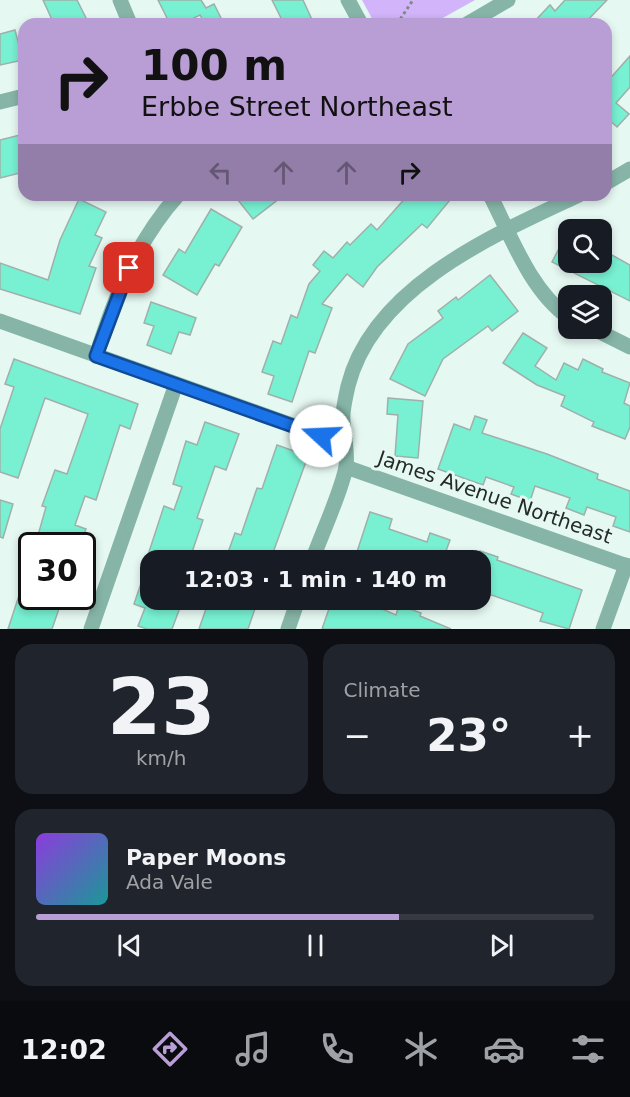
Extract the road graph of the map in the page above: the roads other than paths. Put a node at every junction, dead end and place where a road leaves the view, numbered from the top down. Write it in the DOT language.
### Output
graph roads {
  1 [pos="120,0"];
  2 [pos="348,0"];
  3 [pos="508,0"];
  4 [pos="128,18"];
  5 [pos="358,18"];
  6 [pos="477,18"];
  7 [pos="18,98"];
  8 [pos="0,102"];
  9 [pos="630,169"];
  10 [pos="612,180"];
  11 [pos="173,201"];
  12 [pos="493,201"];
  13 [pos="567,201"];
  14 [pos="508,230"];
  15 [pos="558,309"];
  16 [pos="0,321"];
  17 [pos="612,338"];
  18 [pos="630,347"];
  19 [pos="96,356"];
  20 [pos="176,384"];
  21 [pos="345,444"];
  22 [pos="346,466"];
  23 [pos="316,550"];
  24 [pos="628,566"];
  25 [pos="295,610"];
  26 [pos="91,629"];
  27 [pos="288,629"];
  28 [pos="603,629"];
  1 -- 4 [label="street"];
  2 -- 5 [label="street"];
  3 -- 6 [label="street"];
  7 -- 8 [label="street"];
  9 -- 10 [label="street"];
  11 -- 19 [label="street"];
  12 -- 14 [label="street"];
  13 -- 14 [label="street"];
  14 -- 15 [label="street"];
  14 -- 21 [label="street"];
  16 -- 19 [label="street"];
  17 -- 18 [label="street"];
  19 -- 20 [label="street"];
  20 -- 21 [label="street"];
  20 -- 26 [label="street"];
  21 -- 22 [label="street"];
  22 -- 23 [label="street"];
  22 -- 24 [label="street, James Avenue Northeast"];
  24 -- 28 [label="street"];
  25 -- 27 [label="street"];
}
